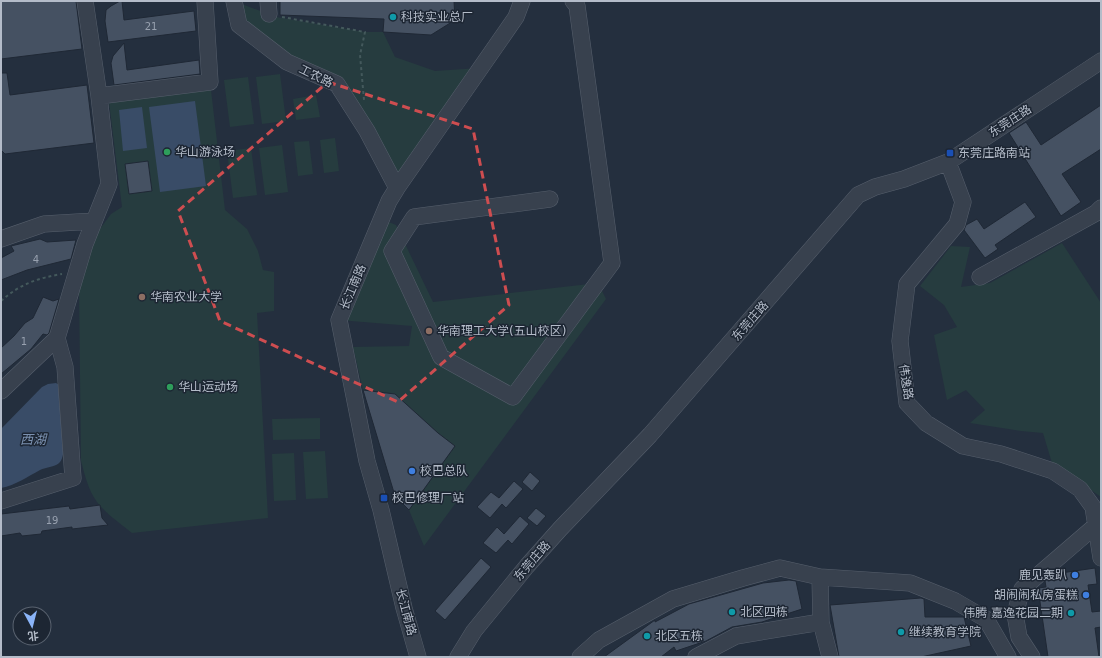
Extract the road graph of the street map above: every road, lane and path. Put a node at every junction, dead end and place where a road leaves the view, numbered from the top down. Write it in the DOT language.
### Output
graph roads {
  1 [pos="85,1"];
  2 [pos="205,1"];
  3 [pos="234,1"];
  4 [pos="522,1"];
  5 [pos="573,1"];
  6 [pos="268,8"];
  7 [pos="1101,61"];
  8 [pos="99,96"];
  9 [pos="364,101"];
  10 [pos="948,162"];
  11 [pos="397,188"];
  12 [pos="550,199"];
  13 [pos="1099,214"];
  14 [pos="94,221"];
  15 [pos="1,239"];
  16 [pos="77,272"];
  17 [pos="980,277"];
  18 [pos="1,300"];
  19 [pos="57,338"];
  20 [pos="1,391"];
  21 [pos="1,501"];
  22 [pos="1098,523"];
  23 [pos="1100,551"];
  24 [pos="820,577"];
  25 [pos="821,622"];
  26 [pos="418,657"];
  27 [pos="458,657"];
  28 [pos="580,657"];
  29 [pos="696,657"];
  30 [pos="830,657"];
  31 [pos="1008,657"];
  32 [pos="1032,657"];
  1 -- 8 [label="street"];
  2 -- 8 [label="street"];
  3 -- 11 [label="street, 工农路"];
  4 -- 11 [label="street, 长江南路"];
  5 -- 12 [label="street"];
  6 -- 9 [label="path"];
  7 -- 10 [label="street, 东莞庄路"];
  8 -- 14 [label="street"];
  10 -- 22 [label="street, 伟逸路"];
  10 -- 27 [label="street, 东莞庄路"];
  11 -- 26 [label="street, 长江南路"];
  13 -- 17 [label="street"];
  14 -- 15 [label="street"];
  14 -- 16 [label="street"];
  16 -- 18 [label="path"];
  16 -- 19 [label="street"];
  19 -- 20 [label="street"];
  19 -- 21 [label="street"];
  22 -- 23 [label="street, 伟逸路"];
  22 -- 32 [label="street"];
  24 -- 25 [label="street"];
  24 -- 28 [label="street"];
  24 -- 31 [label="street"];
  25 -- 29 [label="street"];
  25 -- 30 [label="street"];
}
